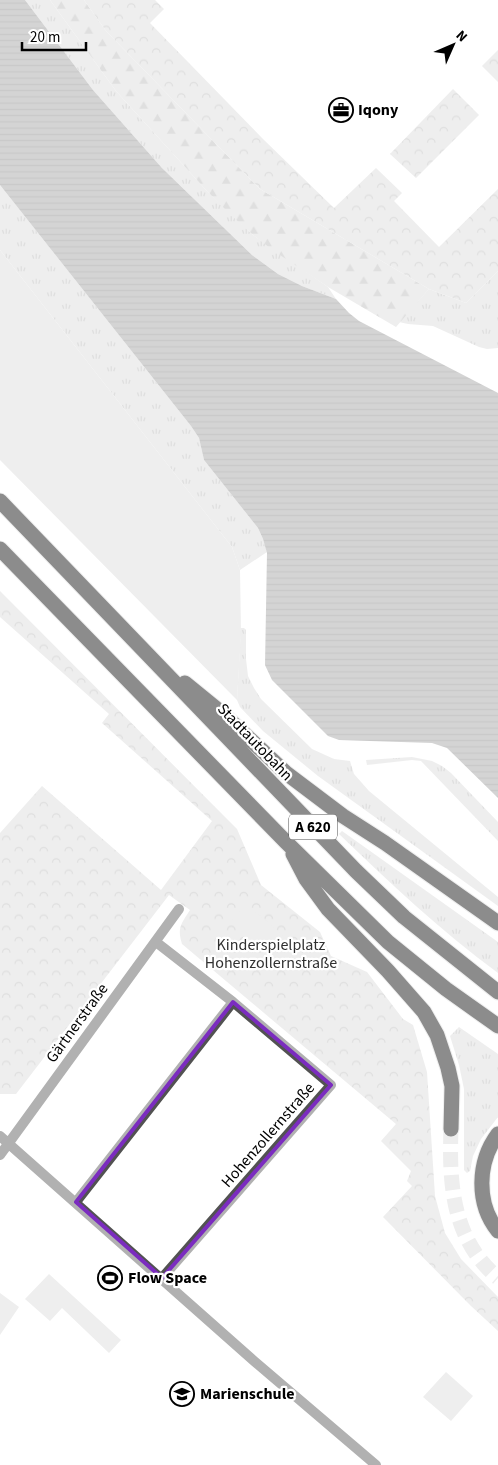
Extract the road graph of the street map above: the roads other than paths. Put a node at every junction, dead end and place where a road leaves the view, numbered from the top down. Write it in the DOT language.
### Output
graph roads {
  1 [pos="0,501"];
  2 [pos="0,549"];
  3 [pos="141,648"];
  4 [pos="286,842"];
  5 [pos="179,909"];
  6 [pos="498,923"];
  7 [pos="156,942"];
  8 [pos="498,992"];
  9 [pos="233,1002"];
  10 [pos="498,1026"];
  11 [pos="451,1129"];
  12 [pos="498,1134"];
  13 [pos="0,1136"];
  14 [pos="9,1144"];
  15 [pos="0,1155"];
  16 [pos="76,1202"];
  17 [pos="498,1231"];
  18 [pos="162,1278"];
  19 [pos="376,1465"];
  1 -- 3 [label="highway, Stadtautobahn / A 620"];
  2 -- 4 [label="highway, A 620"];
  3 -- 6 [label="highway"];
  3 -- 8 [label="highway, Stadtautobahn / A 620"];
  4 -- 10 [label="highway, A 620"];
  4 -- 11 [label="highway"];
  5 -- 7 [label="street, Gärtnerstraße"];
  7 -- 9 [label="street, Hohenzollernstraße"];
  7 -- 14 [label="street, Gärtnerstraße"];
  9 -- 16 [label="street"];
  9 -- 18 [label="street, Hohenzollernstraße"];
  12 -- 17 [label="highway"];
  13 -- 14 [label="street"];
  14 -- 15 [label="street, Gärtnerstraße"];
  14 -- 16 [label="street"];
  16 -- 18 [label="street"];
  18 -- 19 [label="street"];
}
